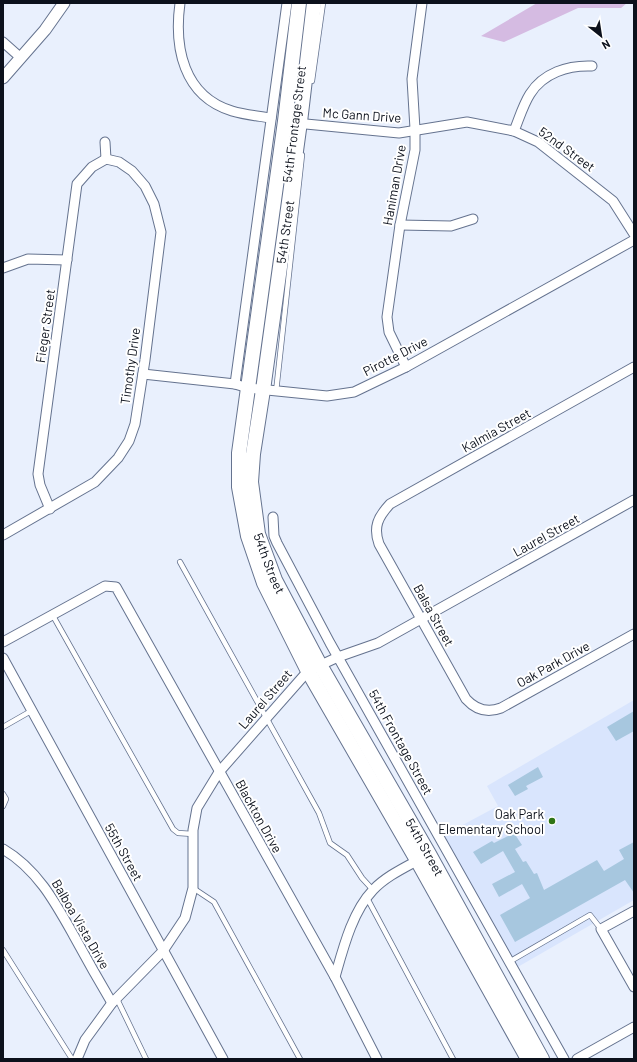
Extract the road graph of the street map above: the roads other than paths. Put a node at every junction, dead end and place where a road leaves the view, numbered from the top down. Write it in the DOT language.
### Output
graph roads {
  1 [pos="64,3"];
  2 [pos="180,3"];
  3 [pos="287,3"];
  4 [pos="299,3"];
  5 [pos="314,3"];
  6 [pos="323,3"];
  7 [pos="422,3"];
  8 [pos="3,42"];
  9 [pos="21,58"];
  10 [pos="592,66"];
  11 [pos="3,78"];
  12 [pos="311,86"];
  13 [pos="272,118"];
  14 [pos="306,124"];
  15 [pos="415,129"];
  16 [pos="514,131"];
  17 [pos="105,142"];
  18 [pos="303,148"];
  19 [pos="106,159"];
  20 [pos="473,219"];
  21 [pos="400,225"];
  22 [pos="634,234"];
  23 [pos="634,240"];
  24 [pos="67,260"];
  25 [pos="3,268"];
  26 [pos="406,367"];
  27 [pos="634,367"];
  28 [pos="143,374"];
  29 [pos="241,386"];
  30 [pos="270,391"];
  31 [pos="634,500"];
  32 [pos="50,509"];
  33 [pos="272,517"];
  34 [pos="376,523"];
  35 [pos="3,536"];
  36 [pos="180,562"];
  37 [pos="52,614"];
  38 [pos="422,619"];
  39 [pos="634,634"];
  40 [pos="3,642"];
  41 [pos="338,657"];
  42 [pos="3,658"];
  43 [pos="314,668"];
  44 [pos="32,710"];
  45 [pos="483,710"];
  46 [pos="266,717"];
  47 [pos="3,727"];
  48 [pos="219,772"];
  49 [pos="3,794"];
  50 [pos="3,806"];
  51 [pos="193,834"];
  52 [pos="3,848"];
  53 [pos="423,857"];
  54 [pos="193,888"];
  55 [pos="373,890"];
  56 [pos="367,898"];
  57 [pos="634,911"];
  58 [pos="601,929"];
  59 [pos="3,950"];
  60 [pos="163,952"];
  61 [pos="509,962"];
  62 [pos="335,977"];
  63 [pos="634,987"];
  64 [pos="114,1001"];
  65 [pos="634,1027"];
  66 [pos="72,1059"];
  67 [pos="77,1059"];
  68 [pos="146,1059"];
  69 [pos="223,1059"];
  70 [pos="300,1059"];
  71 [pos="377,1059"];
  72 [pos="453,1059"];
  73 [pos="528,1059"];
  74 [pos="542,1059"];
  75 [pos="564,1059"];
  76 [pos="577,1059"];
  1 -- 9 [label="street"];
  2 -- 13 [label="street"];
  3 -- 13 [label="street, 54th Frontage Street"];
  4 -- 29 [label="main road, 54th Street"];
  5 -- 30 [label="main road, 54th Street"];
  6 -- 12 [label="lane, 54th Frontage Street"];
  7 -- 15 [label="street, Haniman Drive"];
  8 -- 9 [label="street"];
  9 -- 11 [label="street"];
  10 -- 16 [label="street"];
  13 -- 29 [label="street, 54th Frontage Street"];
  14 -- 15 [label="street, Mc Gann Drive"];
  15 -- 16 [label="street, 52nd Street"];
  15 -- 21 [label="street, Haniman Drive"];
  16 -- 22 [label="street, 52nd Street"];
  17 -- 19 [label="street"];
  18 -- 30 [label="lane, 54th Frontage Street"];
  19 -- 24 [label="street, Fieger Street"];
  19 -- 28 [label="street, Timothy Drive"];
  20 -- 21 [label="street"];
  21 -- 26 [label="street, Haniman Drive"];
  23 -- 26 [label="street, Pirotte Drive"];
  24 -- 25 [label="street"];
  24 -- 32 [label="street, Fieger Street"];
  26 -- 30 [label="street, Pirotte Drive"];
  27 -- 34 [label="street, Kalmia Street"];
  28 -- 29 [label="street, Pirotte Drive"];
  28 -- 32 [label="street, Timothy Drive"];
  29 -- 30 [label="street, Pirotte Drive"];
  29 -- 43 [label="main road, 54th Street"];
  30 -- 43 [label="main road, 54th Street"];
  31 -- 38 [label="street, Laurel Street"];
  32 -- 35 [label="street, Timothy Drive"];
  33 -- 41 [label="street, 54th Frontage Street"];
  34 -- 38 [label="street, Balsa Street"];
  36 -- 46 [label="lane"];
  37 -- 40 [label="street"];
  37 -- 48 [label="street, Blackton Drive"];
  37 -- 51 [label="lane"];
  38 -- 41 [label="street, Laurel Street"];
  38 -- 45 [label="street, Balsa Street"];
  39 -- 45 [label="street, Oak Park Drive"];
  41 -- 43 [label="street, Laurel Street"];
  41 -- 61 [label="street, 54th Frontage Street"];
  42 -- 44 [label="street, 55th Street"];
  43 -- 46 [label="street, Laurel Street"];
  43 -- 53 [label="main road, 54th Street"];
  44 -- 47 [label="lane"];
  44 -- 60 [label="street, 55th Street"];
  46 -- 48 [label="street, Laurel Street"];
  46 -- 55 [label="lane"];
  48 -- 51 [label="street, Laurel Street"];
  48 -- 62 [label="street, Blackton Drive"];
  49 -- 50 [label="lane"];
  51 -- 54 [label="street, Laurel Street"];
  52 -- 64 [label="street, Balboa Vista Drive"];
  53 -- 55 [label="street"];
  53 -- 73 [label="main road, 54th Street"];
  53 -- 74 [label="main road, 54th Street"];
  54 -- 60 [label="street, Laurel Street"];
  54 -- 70 [label="lane"];
  55 -- 56 [label="street"];
  56 -- 62 [label="street"];
  56 -- 72 [label="lane"];
  57 -- 58 [label="street"];
  58 -- 61 [label="lane"];
  58 -- 63 [label="street"];
  59 -- 66 [label="lane"];
  60 -- 64 [label="street, Laurel Street"];
  60 -- 69 [label="street, 55th Street"];
  61 -- 75 [label="street, 54th Frontage Street"];
  62 -- 71 [label="street, Blackton Drive"];
  64 -- 67 [label="street, Laurel Street"];
  64 -- 68 [label="lane"];
  65 -- 76 [label="street"];
}
